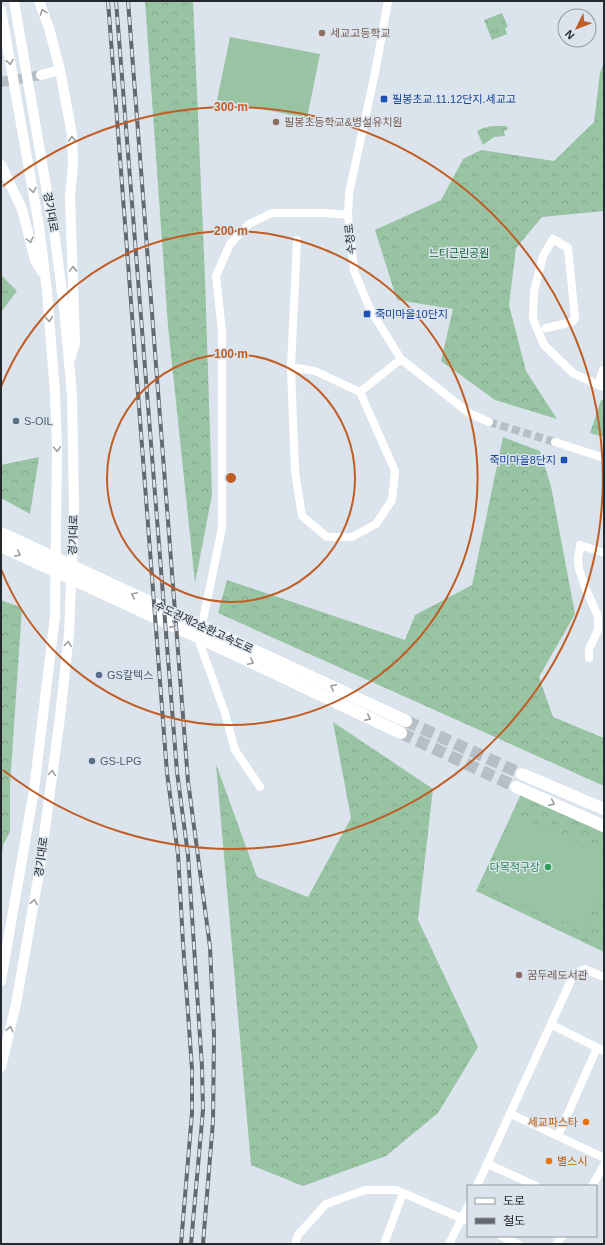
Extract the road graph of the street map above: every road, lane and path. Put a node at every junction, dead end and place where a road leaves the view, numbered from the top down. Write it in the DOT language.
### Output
graph roads {
  1 [pos="14,1"];
  2 [pos="39,1"];
  3 [pos="388,1"];
  4 [pos="1,10"];
  5 [pos="60,70"];
  6 [pos="41,75"];
  7 [pos="1,165"];
  8 [pos="348,215"];
  9 [pos="297,240"];
  10 [pos="45,277"];
  11 [pos="546,328"];
  12 [pos="401,359"];
  13 [pos="69,362"];
  14 [pos="291,367"];
  15 [pos="603,370"];
  16 [pos="601,386"];
  17 [pos="360,392"];
  18 [pos="489,422"];
  19 [pos="555,442"];
  20 [pos="604,458"];
  21 [pos="1,533"];
  22 [pos="1,546"];
  23 [pos="604,553"];
  24 [pos="218,640"];
  25 [pos="589,658"];
  26 [pos="406,721"];
  27 [pos="401,733"];
  28 [pos="522,774"];
  29 [pos="260,787"];
  30 [pos="516,787"];
  31 [pos="604,809"];
  32 [pos="604,826"];
  33 [pos="604,977"];
  34 [pos="1,981"];
  35 [pos="552,1024"];
  36 [pos="600,1049"];
  37 [pos="1,1067"];
  38 [pos="511,1114"];
  39 [pos="558,1136"];
  40 [pos="604,1158"];
  41 [pos="488,1164"];
  42 [pos="604,1164"];
  43 [pos="478,1185"];
  44 [pos="534,1185"];
  45 [pos="593,1185"];
  46 [pos="403,1193"];
  47 [pos="465,1219"];
  48 [pos="503,1237"];
  49 [pos="295,1244"];
  50 [pos="384,1244"];
  51 [pos="449,1244"];
  52 [pos="518,1244"];
  1 -- 13 [label="main road, 경기대로"];
  5 -- 2 [label="main road, one-way"];
  3 -- 8 [label="street, 수청로"];
  4 -- 10 [label="main road, 경기대로, one-way"];
  5 -- 6 [label="main road"];
  13 -- 5 [label="main road, one-way"];
  7 -- 10 [label="main road, one-way"];
  8 -- 12 [label="street, 수청로"];
  8 -- 29 [label="street"];
  9 -- 14 [label="street"];
  10 -- 34 [label="main road, 경기대로, one-way"];
  11 -- 16 [label="street"];
  12 -- 17 [label="street"];
  12 -- 18 [label="street, 수청로"];
  37 -- 13 [label="main road, 경기대로, one-way"];
  14 -- 17 [label="street"];
  14 -- 17 [label="street"];
  15 -- 16 [label="street"];
  19 -- 20 [label="street"];
  24 -- 21 [label="highway, 수도권제2순환고속도로, one-way"];
  22 -- 24 [label="highway, 수도권제2순환고속도로, one-way"];
  23 -- 25 [label="street"];
  26 -- 24 [label="highway, 수도권제2순환고속도로, one-way"];
  24 -- 27 [label="highway, 수도권제2순환고속도로, one-way"];
  28 -- 31 [label="highway"];
  30 -- 32 [label="highway, one-way"];
  33 -- 35 [label="street"];
  35 -- 36 [label="street"];
  35 -- 38 [label="street"];
  36 -- 39 [label="street"];
  38 -- 39 [label="street"];
  38 -- 41 [label="street"];
  39 -- 40 [label="street"];
  41 -- 43 [label="street"];
  41 -- 44 [label="street"];
  42 -- 45 [label="street"];
  46 -- 47 [label="street"];
  46 -- 49 [label="street"];
  46 -- 50 [label="street"];
  47 -- 51 [label="street"];
  48 -- 52 [label="street"];
}
